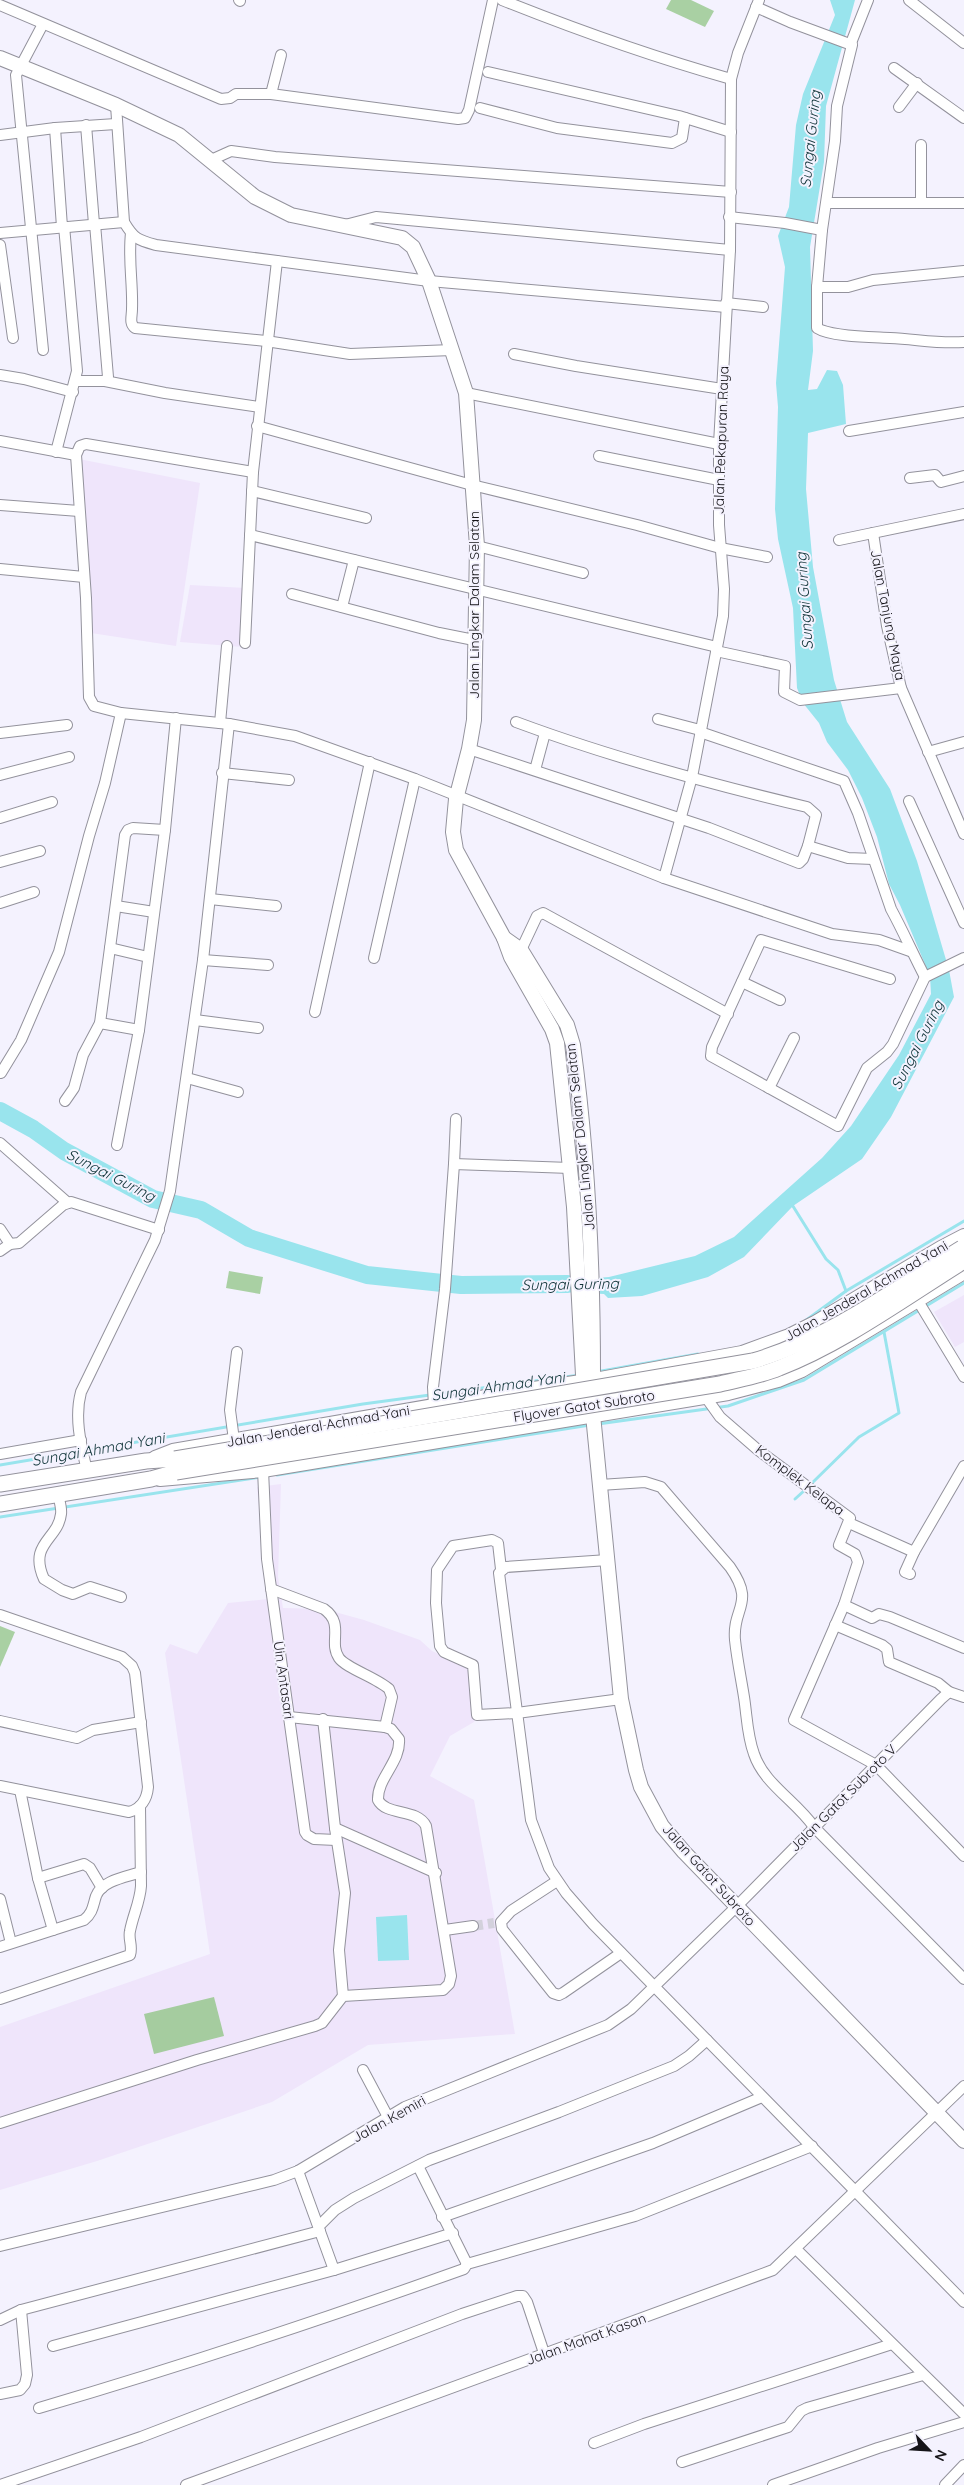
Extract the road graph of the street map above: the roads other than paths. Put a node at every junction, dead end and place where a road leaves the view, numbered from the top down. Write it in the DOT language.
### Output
graph roads {
  1 [pos="493,0"];
  2 [pos="502,0"];
  3 [pos="868,0"];
  4 [pos="910,0"];
  5 [pos="757,3"];
  6 [pos="0,5"];
  7 [pos="43,24"];
  8 [pos="851,43"];
  9 [pos="964,43"];
  10 [pos="281,55"];
  11 [pos="0,58"];
  12 [pos="23,66"];
  13 [pos="894,68"];
  14 [pos="488,72"];
  15 [pos="731,79"];
  16 [pos="918,83"];
  17 [pos="270,94"];
  18 [pos="116,105"];
  19 [pos="899,107"];
  20 [pos="480,108"];
  21 [pos="685,118"];
  22 [pos="964,118"];
  23 [pos="116,124"];
  24 [pos="86,125"];
  25 [pos="55,128"];
  26 [pos="731,132"];
  27 [pos="22,133"];
  28 [pos="0,136"];
  29 [pos="921,145"];
  30 [pos="211,160"];
  31 [pos="730,192"];
  32 [pos="827,203"];
  33 [pos="964,203"];
  34 [pos="921,204"];
  35 [pos="729,217"];
  36 [pos="124,222"];
  37 [pos="95,224"];
  38 [pos="345,225"];
  39 [pos="59,227"];
  40 [pos="31,230"];
  41 [pos="822,230"];
  42 [pos="0,233"];
  43 [pos="131,233"];
  44 [pos="0,245"];
  45 [pos="730,250"];
  46 [pos="277,261"];
  47 [pos="964,272"];
  48 [pos="429,281"];
  49 [pos="817,286"];
  50 [pos="726,305"];
  51 [pos="763,307"];
  52 [pos="13,338"];
  53 [pos="266,341"];
  54 [pos="964,342"];
  55 [pos="43,350"];
  56 [pos="452,350"];
  57 [pos="514,354"];
  58 [pos="0,375"];
  59 [pos="76,381"];
  60 [pos="105,381"];
  61 [pos="722,389"];
  62 [pos="72,392"];
  63 [pos="466,393"];
  64 [pos="259,407"];
  65 [pos="964,412"];
  66 [pos="257,426"];
  67 [pos="850,431"];
  68 [pos="0,441"];
  69 [pos="719,444"];
  70 [pos="56,452"];
  71 [pos="76,455"];
  72 [pos="599,456"];
  73 [pos="252,472"];
  74 [pos="964,476"];
  75 [pos="910,478"];
  76 [pos="719,480"];
  77 [pos="472,485"];
  78 [pos="252,491"];
  79 [pos="0,505"];
  80 [pos="79,511"];
  81 [pos="964,514"];
  82 [pos="366,518"];
  83 [pos="872,533"];
  84 [pos="250,535"];
  85 [pos="839,540"];
  86 [pos="477,546"];
  87 [pos="720,548"];
  88 [pos="766,557"];
  89 [pos="354,560"];
  90 [pos="0,569"];
  91 [pos="583,572"];
  92 [pos="84,577"];
  93 [pos="476,590"];
  94 [pos="292,594"];
  95 [pos="342,608"];
  96 [pos="474,640"];
  97 [pos="245,643"];
  98 [pos="227,646"];
  99 [pos="717,649"];
  100 [pos="901,688"];
  101 [pos="121,712"];
  102 [pos="176,718"];
  103 [pos="658,719"];
  104 [pos="516,722"];
  105 [pos="224,723"];
  106 [pos="66,725"];
  107 [pos="700,731"];
  108 [pos="0,733"];
  109 [pos="545,733"];
  110 [pos="964,742"];
  111 [pos="470,749"];
  112 [pos="928,752"];
  113 [pos="69,757"];
  114 [pos="370,762"];
  115 [pos="535,770"];
  116 [pos="222,774"];
  117 [pos="0,775"];
  118 [pos="692,777"];
  119 [pos="415,779"];
  120 [pos="289,780"];
  121 [pos="457,796"];
  122 [pos="52,802"];
  123 [pos="909,802"];
  124 [pos="0,818"];
  125 [pos="681,820"];
  126 [pos="165,830"];
  127 [pos="964,834"];
  128 [pos="808,846"];
  129 [pos="40,852"];
  130 [pos="873,859"];
  131 [pos="0,862"];
  132 [pos="664,878"];
  133 [pos="34,892"];
  134 [pos="210,899"];
  135 [pos="0,903"];
  136 [pos="116,906"];
  137 [pos="276,906"];
  138 [pos="154,912"];
  139 [pos="964,923"];
  140 [pos="110,948"];
  141 [pos="910,951"];
  142 [pos="516,953"];
  143 [pos="148,957"];
  144 [pos="374,958"];
  145 [pos="964,958"];
  146 [pos="204,960"];
  147 [pos="268,965"];
  148 [pos="928,976"];
  149 [pos="890,979"];
  150 [pos="742,982"];
  151 [pos="780,1000"];
  152 [pos="315,1012"];
  153 [pos="728,1014"];
  154 [pos="195,1020"];
  155 [pos="100,1023"];
  156 [pos="258,1028"];
  157 [pos="139,1030"];
  158 [pos="794,1038"];
  159 [pos="1,1073"];
  160 [pos="187,1078"];
  161 [pos="769,1088"];
  162 [pos="238,1092"];
  163 [pos="65,1101"];
  164 [pos="456,1119"];
  165 [pos="0,1143"];
  166 [pos="117,1145"];
  167 [pos="454,1164"];
  168 [pos="570,1168"];
  169 [pos="68,1202"];
  170 [pos="0,1229"];
  171 [pos="158,1230"];
  172 [pos="10,1244"];
  173 [pos="964,1248"];
  174 [pos="0,1251"];
  175 [pos="964,1272"];
  176 [pos="585,1276"];
  177 [pos="921,1306"];
  178 [pos="236,1352"];
  179 [pos="662,1367"];
  180 [pos="589,1372"];
  181 [pos="964,1378"];
  182 [pos="520,1391"];
  183 [pos="434,1402"];
  184 [pos="664,1403"];
  185 [pos="710,1404"];
  186 [pos="526,1427"];
  187 [pos="594,1427"];
  188 [pos="234,1440"];
  189 [pos="81,1443"];
  190 [pos="0,1454"];
  191 [pos="150,1461"];
  192 [pos="86,1465"];
  193 [pos="176,1466"];
  194 [pos="964,1466"];
  195 [pos="263,1472"];
  196 [pos="151,1479"];
  197 [pos="0,1484"];
  198 [pos="600,1485"];
  199 [pos="59,1503"];
  200 [pos="0,1504"];
  201 [pos="849,1523"];
  202 [pos="914,1552"];
  203 [pos="608,1560"];
  204 [pos="501,1569"];
  205 [pos="910,1574"];
  206 [pos="272,1590"];
  207 [pos="121,1597"];
  208 [pos="844,1605"];
  209 [pos="0,1615"];
  210 [pos="835,1625"];
  211 [pos="964,1648"];
  212 [pos="951,1692"];
  213 [pos="964,1697"];
  214 [pos="622,1699"];
  215 [pos="516,1713"];
  216 [pos="290,1716"];
  217 [pos="322,1720"];
  218 [pos="0,1722"];
  219 [pos="142,1722"];
  220 [pos="386,1726"];
  221 [pos="876,1765"];
  222 [pos="0,1786"];
  223 [pos="20,1790"];
  224 [pos="140,1806"];
  225 [pos="814,1827"];
  226 [pos="335,1828"];
  227 [pos="336,1840"];
  228 [pos="964,1856"];
  229 [pos="141,1872"];
  230 [pos="436,1873"];
  231 [pos="38,1878"];
  232 [pos="557,1881"];
  233 [pos="102,1888"];
  234 [pos="0,1899"];
  235 [pos="736,1907"];
  236 [pos="473,1926"];
  237 [pos="53,1930"];
  238 [pos="445,1930"];
  239 [pos="11,1943"];
  240 [pos="0,1947"];
  241 [pos="621,1953"];
  242 [pos="964,1979"];
  243 [pos="654,1986"];
  244 [pos="343,1996"];
  245 [pos="0,1998"];
  246 [pos="707,2040"];
  247 [pos="363,2070"];
  248 [pos="964,2086"];
  249 [pos="762,2097"];
  250 [pos="936,2112"];
  251 [pos="388,2117"];
  252 [pos="0,2123"];
  253 [pos="964,2142"];
  254 [pos="812,2146"];
  255 [pos="418,2166"];
  256 [pos="298,2170"];
  257 [pos="855,2191"];
  258 [pos="442,2217"];
  259 [pos="319,2229"];
  260 [pos="453,2233"];
  261 [pos="0,2246"];
  262 [pos="796,2249"];
  263 [pos="467,2264"];
  264 [pos="334,2270"];
  265 [pos="964,2302"];
  266 [pos="21,2310"];
  267 [pos="0,2320"];
  268 [pos="892,2344"];
  269 [pos="53,2346"];
  270 [pos="544,2354"];
  271 [pos="923,2375"];
  272 [pos="0,2394"];
  273 [pos="38,2408"];
  274 [pos="964,2414"];
  275 [pos="964,2422"];
  276 [pos="594,2443"];
  277 [pos="682,2462"];
  278 [pos="964,2466"];
  279 [pos="0,2485"];
  280 [pos="186,2485"];
  281 [pos="773,2485"];
  282 [pos="945,2485"];
  1 -- 17 [label="street"];
  2 -- 15 [label="street"];
  3 -- 8 [label="street"];
  4 -- 9 [label="street"];
  5 -- 8 [label="street"];
  5 -- 15 [label="street, Jalan Pekapuran Raya"];
  6 -- 7 [label="street"];
  7 -- 12 [label="street"];
  7 -- 17 [label="street"];
  8 -- 32 [label="street"];
  10 -- 17 [label="street"];
  11 -- 12 [label="main road, Jalan Lingkar Dalam Selatan"];
  12 -- 18 [label="main road, Jalan Lingkar Dalam Selatan"];
  12 -- 27 [label="street"];
  13 -- 16 [label="street"];
  14 -- 21 [label="street"];
  15 -- 26 [label="street, Jalan Pekapuran Raya"];
  16 -- 19 [label="street"];
  16 -- 22 [label="street"];
  18 -- 23 [label="street"];
  18 -- 30 [label="main road, Jalan Lingkar Dalam Selatan"];
  20 -- 21 [label="street"];
  21 -- 26 [label="street"];
  23 -- 24 [label="street"];
  23 -- 36 [label="street"];
  24 -- 25 [label="street"];
  24 -- 37 [label="street"];
  25 -- 27 [label="street"];
  25 -- 39 [label="street"];
  26 -- 31 [label="street, Jalan Pekapuran Raya"];
  27 -- 28 [label="street"];
  27 -- 40 [label="street"];
  29 -- 34 [label="street"];
  30 -- 31 [label="street"];
  30 -- 38 [label="main road, Jalan Lingkar Dalam Selatan"];
  31 -- 35 [label="street, Jalan Pekapuran Raya"];
  32 -- 34 [label="street"];
  32 -- 41 [label="street"];
  33 -- 34 [label="street"];
  35 -- 41 [label="street"];
  35 -- 45 [label="street, Jalan Pekapuran Raya"];
  36 -- 37 [label="street"];
  36 -- 43 [label="street"];
  37 -- 39 [label="street"];
  37 -- 60 [label="street"];
  38 -- 45 [label="street"];
  38 -- 48 [label="main road, Jalan Lingkar Dalam Selatan"];
  39 -- 40 [label="street"];
  39 -- 59 [label="street"];
  40 -- 42 [label="street"];
  40 -- 55 [label="street"];
  41 -- 49 [label="street"];
  43 -- 46 [label="street"];
  43 -- 53 [label="street"];
  44 -- 52 [label="street"];
  45 -- 50 [label="street, Jalan Pekapuran Raya"];
  46 -- 48 [label="street"];
  46 -- 53 [label="street"];
  47 -- 49 [label="street"];
  48 -- 50 [label="street"];
  48 -- 56 [label="main road, Jalan Lingkar Dalam Selatan"];
  49 -- 54 [label="street"];
  50 -- 51 [label="street"];
  50 -- 61 [label="street, Jalan Pekapuran Raya"];
  53 -- 56 [label="street"];
  53 -- 64 [label="street"];
  56 -- 63 [label="main road, Jalan Lingkar Dalam Selatan"];
  57 -- 61 [label="street"];
  58 -- 62 [label="street"];
  59 -- 60 [label="street"];
  59 -- 62 [label="street"];
  60 -- 64 [label="street"];
  61 -- 69 [label="street, Jalan Pekapuran Raya"];
  62 -- 70 [label="street"];
  63 -- 69 [label="street"];
  63 -- 77 [label="main road, Jalan Lingkar Dalam Selatan"];
  64 -- 66 [label="street"];
  65 -- 67 [label="street"];
  66 -- 73 [label="street"];
  66 -- 77 [label="street"];
  68 -- 70 [label="street"];
  69 -- 76 [label="street, Jalan Pekapuran Raya"];
  70 -- 71 [label="street"];
  71 -- 73 [label="street"];
  71 -- 80 [label="street"];
  72 -- 76 [label="street"];
  73 -- 78 [label="street"];
  74 -- 75 [label="street"];
  76 -- 87 [label="street, Jalan Pekapuran Raya"];
  77 -- 86 [label="main road, Jalan Lingkar Dalam Selatan"];
  77 -- 87 [label="street"];
  78 -- 82 [label="street"];
  78 -- 84 [label="street"];
  79 -- 80 [label="street"];
  80 -- 92 [label="street"];
  81 -- 83 [label="street"];
  83 -- 85 [label="street"];
  83 -- 100 [label="street, Jalan Tanjung Maya"];
  84 -- 89 [label="street"];
  84 -- 97 [label="street"];
  86 -- 91 [label="street"];
  86 -- 93 [label="main road, Jalan Lingkar Dalam Selatan"];
  87 -- 88 [label="street"];
  87 -- 99 [label="street, Jalan Pekapuran Raya"];
  89 -- 93 [label="street"];
  89 -- 95 [label="street"];
  90 -- 92 [label="street"];
  92 -- 101 [label="street"];
  93 -- 96 [label="main road, Jalan Lingkar Dalam Selatan"];
  93 -- 99 [label="street"];
  94 -- 95 [label="street"];
  95 -- 96 [label="street"];
  96 -- 111 [label="main road, Jalan Lingkar Dalam Selatan"];
  98 -- 105 [label="street"];
  99 -- 100 [label="street"];
  99 -- 107 [label="street, Jalan Pekapuran Raya"];
  100 -- 112 [label="street, Jalan Tanjung Maya"];
  101 -- 102 [label="street"];
  101 -- 159 [label="street"];
  102 -- 105 [label="street"];
  102 -- 126 [label="street"];
  103 -- 107 [label="street"];
  104 -- 109 [label="street"];
  105 -- 114 [label="street"];
  105 -- 116 [label="street"];
  106 -- 108 [label="street"];
  107 -- 118 [label="street, Jalan Pekapuran Raya"];
  107 -- 130 [label="street"];
  109 -- 115 [label="street"];
  109 -- 118 [label="street"];
  110 -- 112 [label="street"];
  111 -- 115 [label="street"];
  111 -- 121 [label="main road, Jalan Lingkar Dalam Selatan"];
  112 -- 127 [label="street, Jalan Tanjung Maya"];
  113 -- 117 [label="street"];
  114 -- 119 [label="street"];
  114 -- 152 [label="street"];
  115 -- 125 [label="street"];
  116 -- 120 [label="street"];
  116 -- 134 [label="street"];
  118 -- 125 [label="street, Jalan Pekapuran Raya"];
  118 -- 128 [label="street"];
  119 -- 121 [label="street"];
  119 -- 144 [label="street"];
  121 -- 132 [label="street"];
  121 -- 142 [label="main road, Jalan Lingkar Dalam Selatan"];
  122 -- 124 [label="street"];
  123 -- 139 [label="street"];
  125 -- 128 [label="street"];
  125 -- 132 [label="street, Jalan Pekapuran Raya"];
  126 -- 136 [label="street"];
  126 -- 138 [label="street"];
  128 -- 130 [label="street"];
  129 -- 131 [label="street"];
  130 -- 141 [label="street"];
  132 -- 141 [label="street"];
  133 -- 135 [label="street"];
  134 -- 137 [label="street"];
  134 -- 146 [label="street"];
  136 -- 138 [label="street"];
  136 -- 140 [label="street"];
  138 -- 143 [label="street"];
  140 -- 143 [label="street"];
  140 -- 155 [label="street"];
  141 -- 148 [label="street"];
  142 -- 153 [label="street"];
  142 -- 168 [label="main road, Jalan Lingkar Dalam Selatan"];
  142 -- 176 [label="main road, Jalan Lingkar Dalam Selatan"];
  143 -- 157 [label="street"];
  145 -- 148 [label="street"];
  146 -- 147 [label="street"];
  146 -- 154 [label="street"];
  148 -- 161 [label="street"];
  149 -- 150 [label="street"];
  150 -- 151 [label="street"];
  150 -- 153 [label="street"];
  153 -- 161 [label="street"];
  154 -- 156 [label="street"];
  154 -- 160 [label="street"];
  155 -- 157 [label="street"];
  155 -- 163 [label="street"];
  157 -- 166 [label="street"];
  158 -- 161 [label="street"];
  160 -- 162 [label="street"];
  160 -- 171 [label="street"];
  164 -- 167 [label="street"];
  165 -- 169 [label="street"];
  167 -- 168 [label="street"];
  167 -- 183 [label="street"];
  168 -- 176 [label="main road, Jalan Lingkar Dalam Selatan"];
  169 -- 171 [label="street"];
  169 -- 172 [label="street"];
  170 -- 172 [label="street"];
  171 -- 189 [label="street"];
  172 -- 174 [label="street"];
  173 -- 179 [label="main road, Jalan Jenderal Achmad Yani"];
  173 -- 193 [label="highway, Flyover Gatot Subroto, bridge"];
  175 -- 177 [label="main road"];
  176 -- 180 [label="main road, Jalan Lingkar Dalam Selatan"];
  177 -- 181 [label="street"];
  177 -- 185 [label="main road"];
  178 -- 188 [label="street"];
  179 -- 180 [label="main road, Jalan Jenderal Achmad Yani"];
  179 -- 184 [label="main road"];
  180 -- 182 [label="main road, Jalan Jenderal Achmad Yani"];
  180 -- 187 [label="main road, Jalan Lingkar Dalam Selatan"];
  182 -- 183 [label="main road, Jalan Jenderal Achmad Yani"];
  182 -- 186 [label="main road"];
  183 -- 188 [label="main road, Jalan Jenderal Achmad Yani"];
  184 -- 185 [label="main road"];
  184 -- 187 [label="main road"];
  185 -- 201 [label="street, Komplek Kelapa"];
  186 -- 187 [label="main road"];
  186 -- 195 [label="main road"];
  187 -- 198 [label="main road, Jalan Gatot Subroto"];
  188 -- 191 [label="main road, Jalan Jenderal Achmad Yani"];
  189 -- 190 [label="street"];
  189 -- 192 [label="street"];
  191 -- 192 [label="highway, Jalan Jenderal Achmad Yani"];
  191 -- 193 [label="highway, Jalan Jenderal Achmad Yani"];
  192 -- 197 [label="highway, Jalan Jenderal Achmad Yani"];
  193 -- 196 [label="highway"];
  194 -- 202 [label="street"];
  195 -- 196 [label="main road"];
  195 -- 206 [label="street, Uin Antasari"];
  196 -- 199 [label="highway"];
  198 -- 203 [label="main road, Jalan Gatot Subroto"];
  198 -- 225 [label="street"];
  199 -- 200 [label="highway"];
  199 -- 207 [label="street"];
  201 -- 202 [label="street"];
  201 -- 208 [label="street, Komplek Kelapa"];
  202 -- 205 [label="street"];
  203 -- 204 [label="street"];
  203 -- 214 [label="main road, Jalan Gatot Subroto"];
  204 -- 215 [label="street"];
  204 -- 215 [label="street"];
  206 -- 216 [label="street, Uin Antasari"];
  206 -- 220 [label="street"];
  208 -- 210 [label="street"];
  208 -- 211 [label="street"];
  209 -- 219 [label="street"];
  210 -- 212 [label="street"];
  210 -- 221 [label="street"];
  212 -- 213 [label="street"];
  212 -- 221 [label="street, Jalan Gatot Subroto V"];
  214 -- 215 [label="street"];
  214 -- 235 [label="main road, Jalan Gatot Subroto"];
  215 -- 232 [label="street"];
  216 -- 217 [label="street"];
  216 -- 227 [label="street, Uin Antasari"];
  217 -- 220 [label="street"];
  217 -- 226 [label="street"];
  218 -- 219 [label="street"];
  219 -- 224 [label="street"];
  220 -- 230 [label="street"];
  221 -- 225 [label="street, Jalan Gatot Subroto V"];
  221 -- 228 [label="street"];
  222 -- 223 [label="street"];
  223 -- 224 [label="street"];
  223 -- 231 [label="street"];
  224 -- 229 [label="street"];
  225 -- 235 [label="street, Jalan Gatot Subroto V"];
  225 -- 242 [label="street"];
  226 -- 227 [label="street"];
  226 -- 230 [label="street"];
  227 -- 244 [label="street"];
  229 -- 233 [label="street"];
  229 -- 245 [label="street"];
  230 -- 238 [label="street"];
  231 -- 233 [label="street"];
  231 -- 237 [label="street"];
  232 -- 241 [label="street"];
  232 -- 241 [label="street"];
  233 -- 237 [label="street"];
  234 -- 239 [label="street"];
  235 -- 243 [label="street, Jalan Kemiri"];
  235 -- 250 [label="main road, Jalan Gatot Subroto"];
  236 -- 238 [label="street"];
  237 -- 239 [label="street"];
  238 -- 244 [label="street"];
  239 -- 240 [label="street"];
  241 -- 243 [label="street"];
  243 -- 246 [label="street"];
  243 -- 251 [label="street, Jalan Kemiri"];
  244 -- 252 [label="street"];
  246 -- 249 [label="street"];
  246 -- 255 [label="street"];
  247 -- 251 [label="street"];
  248 -- 250 [label="street, Jalan Mahat Kasan"];
  249 -- 254 [label="street"];
  249 -- 258 [label="street"];
  250 -- 253 [label="main road, Jalan Gatot Subroto"];
  250 -- 257 [label="street, Jalan Mahat Kasan"];
  251 -- 256 [label="street, Jalan Kemiri"];
  254 -- 257 [label="street"];
  254 -- 263 [label="street"];
  255 -- 258 [label="street"];
  255 -- 259 [label="street"];
  256 -- 259 [label="street"];
  256 -- 261 [label="street, Jalan Kemiri"];
  257 -- 262 [label="street, Jalan Mahat Kasan"];
  257 -- 265 [label="street"];
  258 -- 260 [label="street"];
  259 -- 264 [label="street"];
  259 -- 266 [label="street"];
  260 -- 263 [label="street"];
  260 -- 264 [label="street"];
  262 -- 268 [label="street"];
  262 -- 270 [label="street, Jalan Mahat Kasan"];
  263 -- 273 [label="street"];
  264 -- 269 [label="street"];
  266 -- 267 [label="street"];
  266 -- 272 [label="street"];
  268 -- 271 [label="street"];
  268 -- 276 [label="street"];
  270 -- 279 [label="street"];
  270 -- 280 [label="street, Jalan Mahat Kasan"];
  271 -- 274 [label="street"];
  271 -- 277 [label="street"];
  275 -- 281 [label="street"];
  278 -- 282 [label="street"];
}
